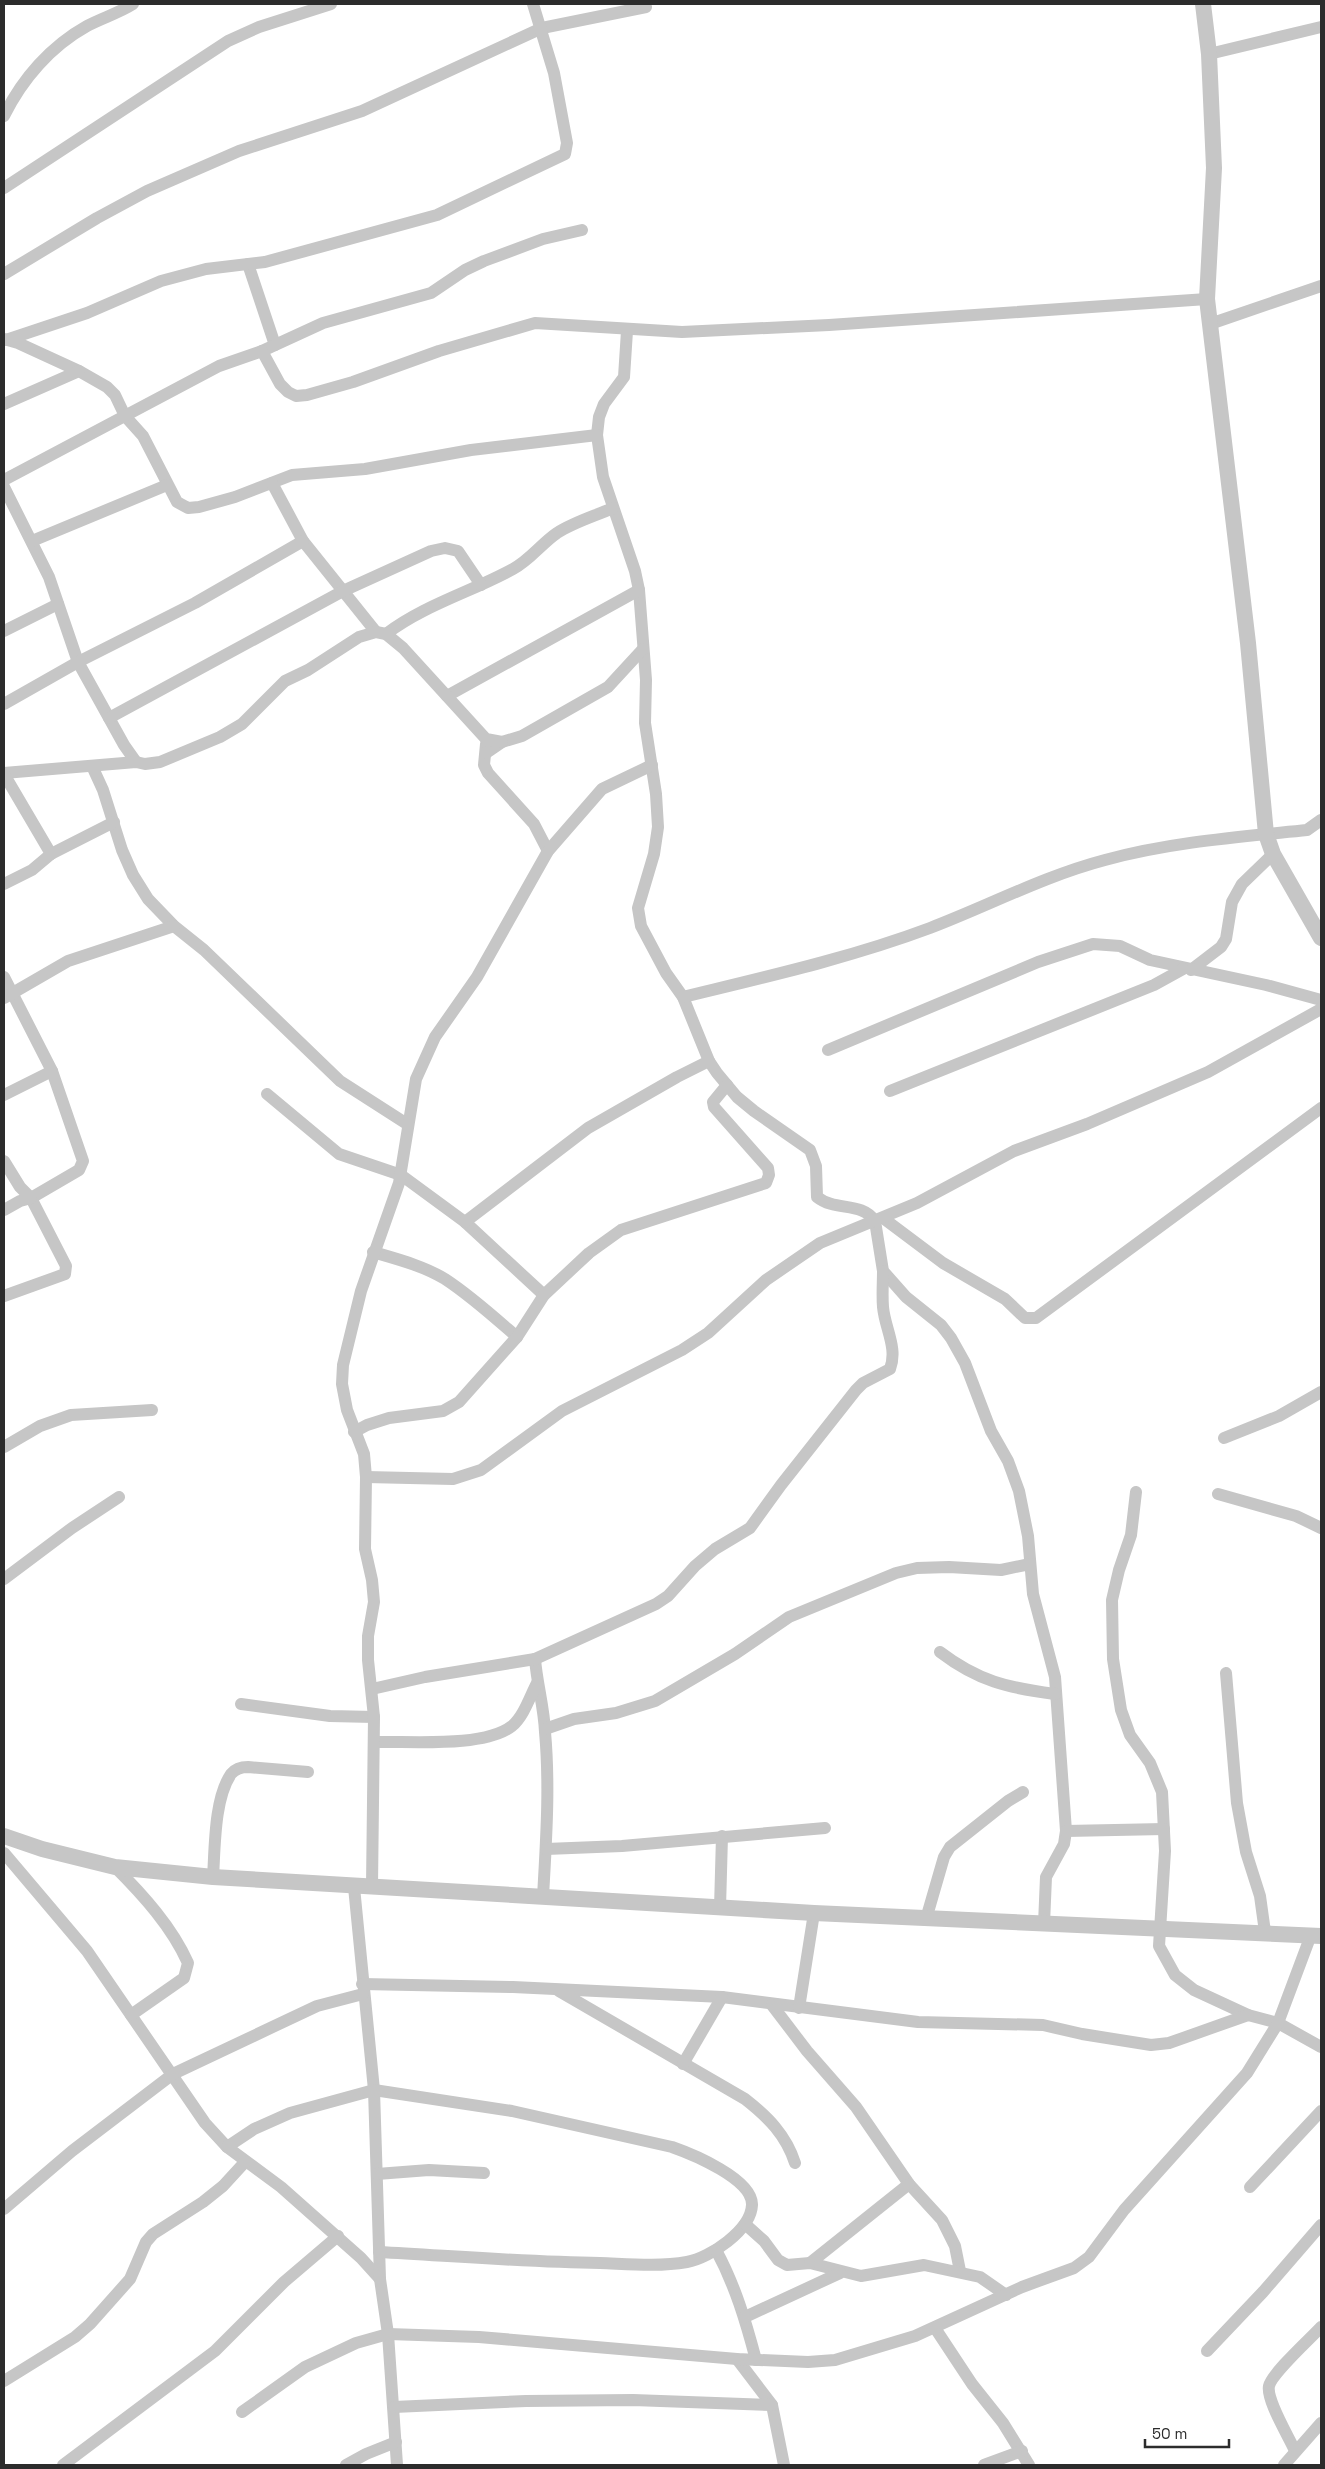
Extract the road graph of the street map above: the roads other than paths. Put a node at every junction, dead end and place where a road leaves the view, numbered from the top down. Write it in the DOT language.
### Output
graph roads {
  1 [pos="133,4"];
  2 [pos="331,4"];
  3 [pos="533,4"];
  4 [pos="1203,4"];
  5 [pos="646,7"];
  6 [pos="1321,27"];
  7 [pos="542,28"];
  8 [pos="1209,54"];
  9 [pos="4,116"];
  10 [pos="4,188"];
  11 [pos="582,230"];
  12 [pos="248,264"];
  13 [pos="4,274"];
  14 [pos="1321,286"];
  15 [pos="1207,300"];
  16 [pos="1210,324"];
  17 [pos="627,330"];
  18 [pos="5,340"];
  19 [pos="275,344"];
  20 [pos="262,351"];
  21 [pos="79,371"];
  22 [pos="4,404"];
  23 [pos="125,416"];
  24 [pos="597,435"];
  25 [pos="4,480"];
  26 [pos="272,483"];
  27 [pos="167,485"];
  28 [pos="4,488"];
  29 [pos="613,508"];
  30 [pos="32,541"];
  31 [pos="303,541"];
  32 [pos="481,585"];
  33 [pos="639,590"];
  34 [pos="344,591"];
  35 [pos="58,604"];
  36 [pos="4,632"];
  37 [pos="381,633"];
  38 [pos="643,649"];
  39 [pos="78,662"];
  40 [pos="447,696"];
  41 [pos="4,704"];
  42 [pos="109,718"];
  43 [pos="486,739"];
  44 [pos="502,742"];
  45 [pos="486,753"];
  46 [pos="136,762"];
  47 [pos="652,765"];
  48 [pos="92,766"];
  49 [pos="4,774"];
  50 [pos="1321,820"];
  51 [pos="114,822"];
  52 [pos="1266,834"];
  53 [pos="548,851"];
  54 [pos="51,854"];
  55 [pos="1273,854"];
  56 [pos="4,884"];
  57 [pos="174,926"];
  58 [pos="1321,938"];
  59 [pos="1187,970"];
  60 [pos="4,978"];
  61 [pos="8,995"];
  62 [pos="683,997"];
  63 [pos="1321,1000"];
  64 [pos="1321,1009"];
  65 [pos="828,1050"];
  66 [pos="709,1061"];
  67 [pos="52,1071"];
  68 [pos="727,1085"];
  69 [pos="890,1091"];
  70 [pos="266,1094"];
  71 [pos="4,1095"];
  72 [pos="1321,1108"];
  73 [pos="407,1124"];
  74 [pos="4,1160"];
  75 [pos="401,1175"];
  76 [pos="31,1198"];
  77 [pos="4,1210"];
  78 [pos="879,1220"];
  79 [pos="465,1222"];
  80 [pos="373,1252"];
  81 [pos="883,1271"];
  82 [pos="544,1295"];
  83 [pos="4,1296"];
  84 [pos="517,1337"];
  85 [pos="1321,1392"];
  86 [pos="152,1410"];
  87 [pos="354,1432"];
  88 [pos="1224,1438"];
  89 [pos="4,1447"];
  90 [pos="366,1477"];
  91 [pos="1136,1492"];
  92 [pos="1218,1494"];
  93 [pos="119,1497"];
  94 [pos="1321,1528"];
  95 [pos="1030,1564"];
  96 [pos="4,1579"];
  97 [pos="940,1652"];
  98 [pos="536,1660"];
  99 [pos="1226,1673"];
  100 [pos="537,1682"];
  101 [pos="372,1690"];
  102 [pos="1055,1694"];
  103 [pos="241,1704"];
  104 [pos="374,1717"];
  105 [pos="545,1729"];
  106 [pos="374,1742"];
  107 [pos="308,1772"];
  108 [pos="1023,1792"];
  109 [pos="825,1828"];
  110 [pos="1164,1829"];
  111 [pos="1066,1831"];
  112 [pos="4,1836"];
  113 [pos="722,1836"];
  114 [pos="546,1849"];
  115 [pos="4,1853"];
  116 [pos="115,1867"];
  117 [pos="213,1877"];
  118 [pos="354,1886"];
  119 [pos="372,1886"];
  120 [pos="543,1897"];
  121 [pos="720,1908"];
  122 [pos="814,1913"];
  123 [pos="926,1919"];
  124 [pos="1044,1924"];
  125 [pos="1159,1928"];
  126 [pos="1265,1932"];
  127 [pos="1316,1935"];
  128 [pos="362,1989"];
  129 [pos="557,1990"];
  130 [pos="722,1998"];
  131 [pos="772,2005"];
  132 [pos="799,2008"];
  133 [pos="130,2015"];
  134 [pos="1248,2015"];
  135 [pos="1278,2024"];
  136 [pos="1321,2047"];
  137 [pos="683,2064"];
  138 [pos="173,2074"];
  139 [pos="374,2090"];
  140 [pos="1321,2111"];
  141 [pos="227,2147"];
  142 [pos="245,2162"];
  143 [pos="795,2163"];
  144 [pos="484,2173"];
  145 [pos="377,2174"];
  146 [pos="908,2184"];
  147 [pos="1250,2187"];
  148 [pos="4,2209"];
  149 [pos="746,2224"];
  150 [pos="1321,2225"];
  151 [pos="338,2236"];
  152 [pos="716,2250"];
  153 [pos="379,2252"];
  154 [pos="810,2264"];
  155 [pos="960,2271"];
  156 [pos="840,2273"];
  157 [pos="380,2279"];
  158 [pos="1006,2295"];
  159 [pos="745,2317"];
  160 [pos="1321,2327"];
  161 [pos="935,2328"];
  162 [pos="388,2334"];
  163 [pos="1207,2351"];
  164 [pos="737,2359"];
  165 [pos="756,2360"];
  166 [pos="4,2381"];
  167 [pos="772,2405"];
  168 [pos="394,2408"];
  169 [pos="242,2412"];
  170 [pos="1321,2423"];
  171 [pos="396,2442"];
  172 [pos="1022,2451"];
  173 [pos="1296,2451"];
  174 [pos="63,2465"];
  175 [pos="346,2465"];
  176 [pos="397,2465"];
  177 [pos="784,2465"];
  178 [pos="984,2465"];
  179 [pos="1029,2465"];
  180 [pos="1284,2465"];
  1 -- 9 [label="street"];
  2 -- 10 [label="street"];
  3 -- 7 [label="street"];
  4 -- 8 [label="street"];
  5 -- 7 [label="street"];
  6 -- 8 [label="street"];
  7 -- 12 [label="street"];
  7 -- 13 [label="street"];
  8 -- 15 [label="street"];
  11 -- 19 [label="street"];
  12 -- 18 [label="street"];
  12 -- 19 [label="street"];
  14 -- 16 [label="street"];
  15 -- 16 [label="street"];
  15 -- 17 [label="street"];
  16 -- 52 [label="street"];
  17 -- 20 [label="street"];
  17 -- 24 [label="street"];
  18 -- 21 [label="street"];
  19 -- 20 [label="street"];
  20 -- 23 [label="street"];
  21 -- 22 [label="street"];
  21 -- 23 [label="street"];
  23 -- 25 [label="street"];
  23 -- 27 [label="street"];
  24 -- 26 [label="street"];
  24 -- 29 [label="street"];
  26 -- 27 [label="street"];
  26 -- 31 [label="street"];
  27 -- 30 [label="street"];
  28 -- 30 [label="street"];
  29 -- 32 [label="street"];
  29 -- 33 [label="street"];
  30 -- 35 [label="street"];
  31 -- 34 [label="street"];
  31 -- 39 [label="street"];
  32 -- 34 [label="street"];
  32 -- 37 [label="street"];
  33 -- 38 [label="street"];
  33 -- 40 [label="street"];
  34 -- 37 [label="street"];
  34 -- 42 [label="street"];
  35 -- 36 [label="street"];
  35 -- 39 [label="street"];
  37 -- 40 [label="street"];
  37 -- 46 [label="street"];
  38 -- 44 [label="street"];
  38 -- 47 [label="street"];
  39 -- 41 [label="street"];
  39 -- 42 [label="street"];
  40 -- 43 [label="street"];
  42 -- 46 [label="street"];
  43 -- 44 [label="street"];
  43 -- 45 [label="street"];
  44 -- 45 [label="street"];
  45 -- 53 [label="street"];
  46 -- 48 [label="street"];
  47 -- 53 [label="street"];
  47 -- 62 [label="street"];
  48 -- 49 [label="street"];
  48 -- 51 [label="street"];
  49 -- 54 [label="street"];
  50 -- 52 [label="street"];
  51 -- 54 [label="street"];
  51 -- 57 [label="street"];
  52 -- 55 [label="street"];
  52 -- 62 [label="street"];
  53 -- 73 [label="street"];
  54 -- 56 [label="street"];
  55 -- 58 [label="street"];
  55 -- 59 [label="street"];
  57 -- 61 [label="street"];
  57 -- 73 [label="street"];
  59 -- 63 [label="street"];
  59 -- 65 [label="street"];
  59 -- 69 [label="street"];
  60 -- 61 [label="street"];
  61 -- 67 [label="street"];
  62 -- 66 [label="street"];
  64 -- 78 [label="street"];
  66 -- 68 [label="street"];
  66 -- 79 [label="street"];
  67 -- 71 [label="street"];
  67 -- 76 [label="street"];
  68 -- 78 [label="street"];
  68 -- 82 [label="street"];
  70 -- 75 [label="street"];
  72 -- 78 [label="street"];
  73 -- 75 [label="street"];
  74 -- 76 [label="street"];
  75 -- 79 [label="street"];
  75 -- 80 [label="street"];
  76 -- 77 [label="street"];
  76 -- 83 [label="street"];
  78 -- 81 [label="street"];
  78 -- 90 [label="street"];
  79 -- 82 [label="street"];
  80 -- 84 [label="street"];
  80 -- 87 [label="street"];
  81 -- 95 [label="street"];
  81 -- 98 [label="street"];
  82 -- 84 [label="street"];
  84 -- 87 [label="street"];
  85 -- 88 [label="street"];
  86 -- 89 [label="street"];
  87 -- 90 [label="street"];
  90 -- 101 [label="street"];
  91 -- 110 [label="street"];
  92 -- 94 [label="street"];
  93 -- 96 [label="street"];
  95 -- 102 [label="street"];
  95 -- 105 [label="street"];
  97 -- 102 [label="street"];
  98 -- 100 [label="street"];
  98 -- 101 [label="street"];
  99 -- 126 [label="street"];
  100 -- 105 [label="street"];
  100 -- 106 [label="street"];
  101 -- 104 [label="street"];
  102 -- 111 [label="street"];
  103 -- 104 [label="street"];
  104 -- 106 [label="street"];
  105 -- 114 [label="street"];
  106 -- 119 [label="street"];
  107 -- 117 [label="street"];
  108 -- 123 [label="street"];
  109 -- 113 [label="street"];
  110 -- 111 [label="street"];
  110 -- 125 [label="street"];
  111 -- 124 [label="street"];
  112 -- 116 [label="street"];
  113 -- 114 [label="street"];
  113 -- 121 [label="street"];
  114 -- 120 [label="street"];
  115 -- 133 [label="street"];
  116 -- 117 [label="street"];
  116 -- 133 [label="street"];
  117 -- 118 [label="street"];
  118 -- 119 [label="street"];
  118 -- 128 [label="street"];
  119 -- 120 [label="street"];
  120 -- 121 [label="street"];
  121 -- 122 [label="street"];
  122 -- 123 [label="street"];
  122 -- 132 [label="street"];
  123 -- 124 [label="street"];
  124 -- 125 [label="street"];
  125 -- 126 [label="street"];
  125 -- 134 [label="street"];
  126 -- 127 [label="street"];
  127 -- 135 [label="street"];
  128 -- 129 [label="street"];
  128 -- 138 [label="street"];
  128 -- 139 [label="street"];
  129 -- 130 [label="street"];
  129 -- 137 [label="street"];
  130 -- 131 [label="street"];
  130 -- 137 [label="street"];
  131 -- 132 [label="street"];
  131 -- 146 [label="street"];
  132 -- 134 [label="street"];
  133 -- 138 [label="street"];
  134 -- 135 [label="street"];
  135 -- 136 [label="street"];
  135 -- 158 [label="street"];
  137 -- 143 [label="street"];
  138 -- 141 [label="street"];
  138 -- 148 [label="street"];
  139 -- 141 [label="street"];
  139 -- 145 [label="street"];
  139 -- 149 [label="street"];
  140 -- 147 [label="street"];
  141 -- 142 [label="street"];
  142 -- 151 [label="street"];
  142 -- 166 [label="street"];
  144 -- 145 [label="street"];
  145 -- 153 [label="street"];
  146 -- 154 [label="street"];
  146 -- 155 [label="street"];
  149 -- 152 [label="street"];
  149 -- 154 [label="street"];
  150 -- 163 [label="street"];
  151 -- 157 [label="street"];
  151 -- 174 [label="street"];
  152 -- 153 [label="street"];
  152 -- 159 [label="street"];
  153 -- 157 [label="street"];
  154 -- 156 [label="street"];
  155 -- 156 [label="street"];
  155 -- 158 [label="street"];
  156 -- 159 [label="street"];
  157 -- 162 [label="street"];
  158 -- 161 [label="street"];
  159 -- 165 [label="street"];
  160 -- 173 [label="street"];
  161 -- 165 [label="street"];
  161 -- 172 [label="street"];
  162 -- 164 [label="street"];
  162 -- 168 [label="street"];
  162 -- 169 [label="street"];
  164 -- 165 [label="street"];
  164 -- 167 [label="street"];
  167 -- 168 [label="street"];
  167 -- 177 [label="street"];
  168 -- 171 [label="street"];
  170 -- 173 [label="street"];
  171 -- 175 [label="street"];
  171 -- 176 [label="street"];
  172 -- 178 [label="street"];
  172 -- 179 [label="street"];
  173 -- 180 [label="street"];
}
